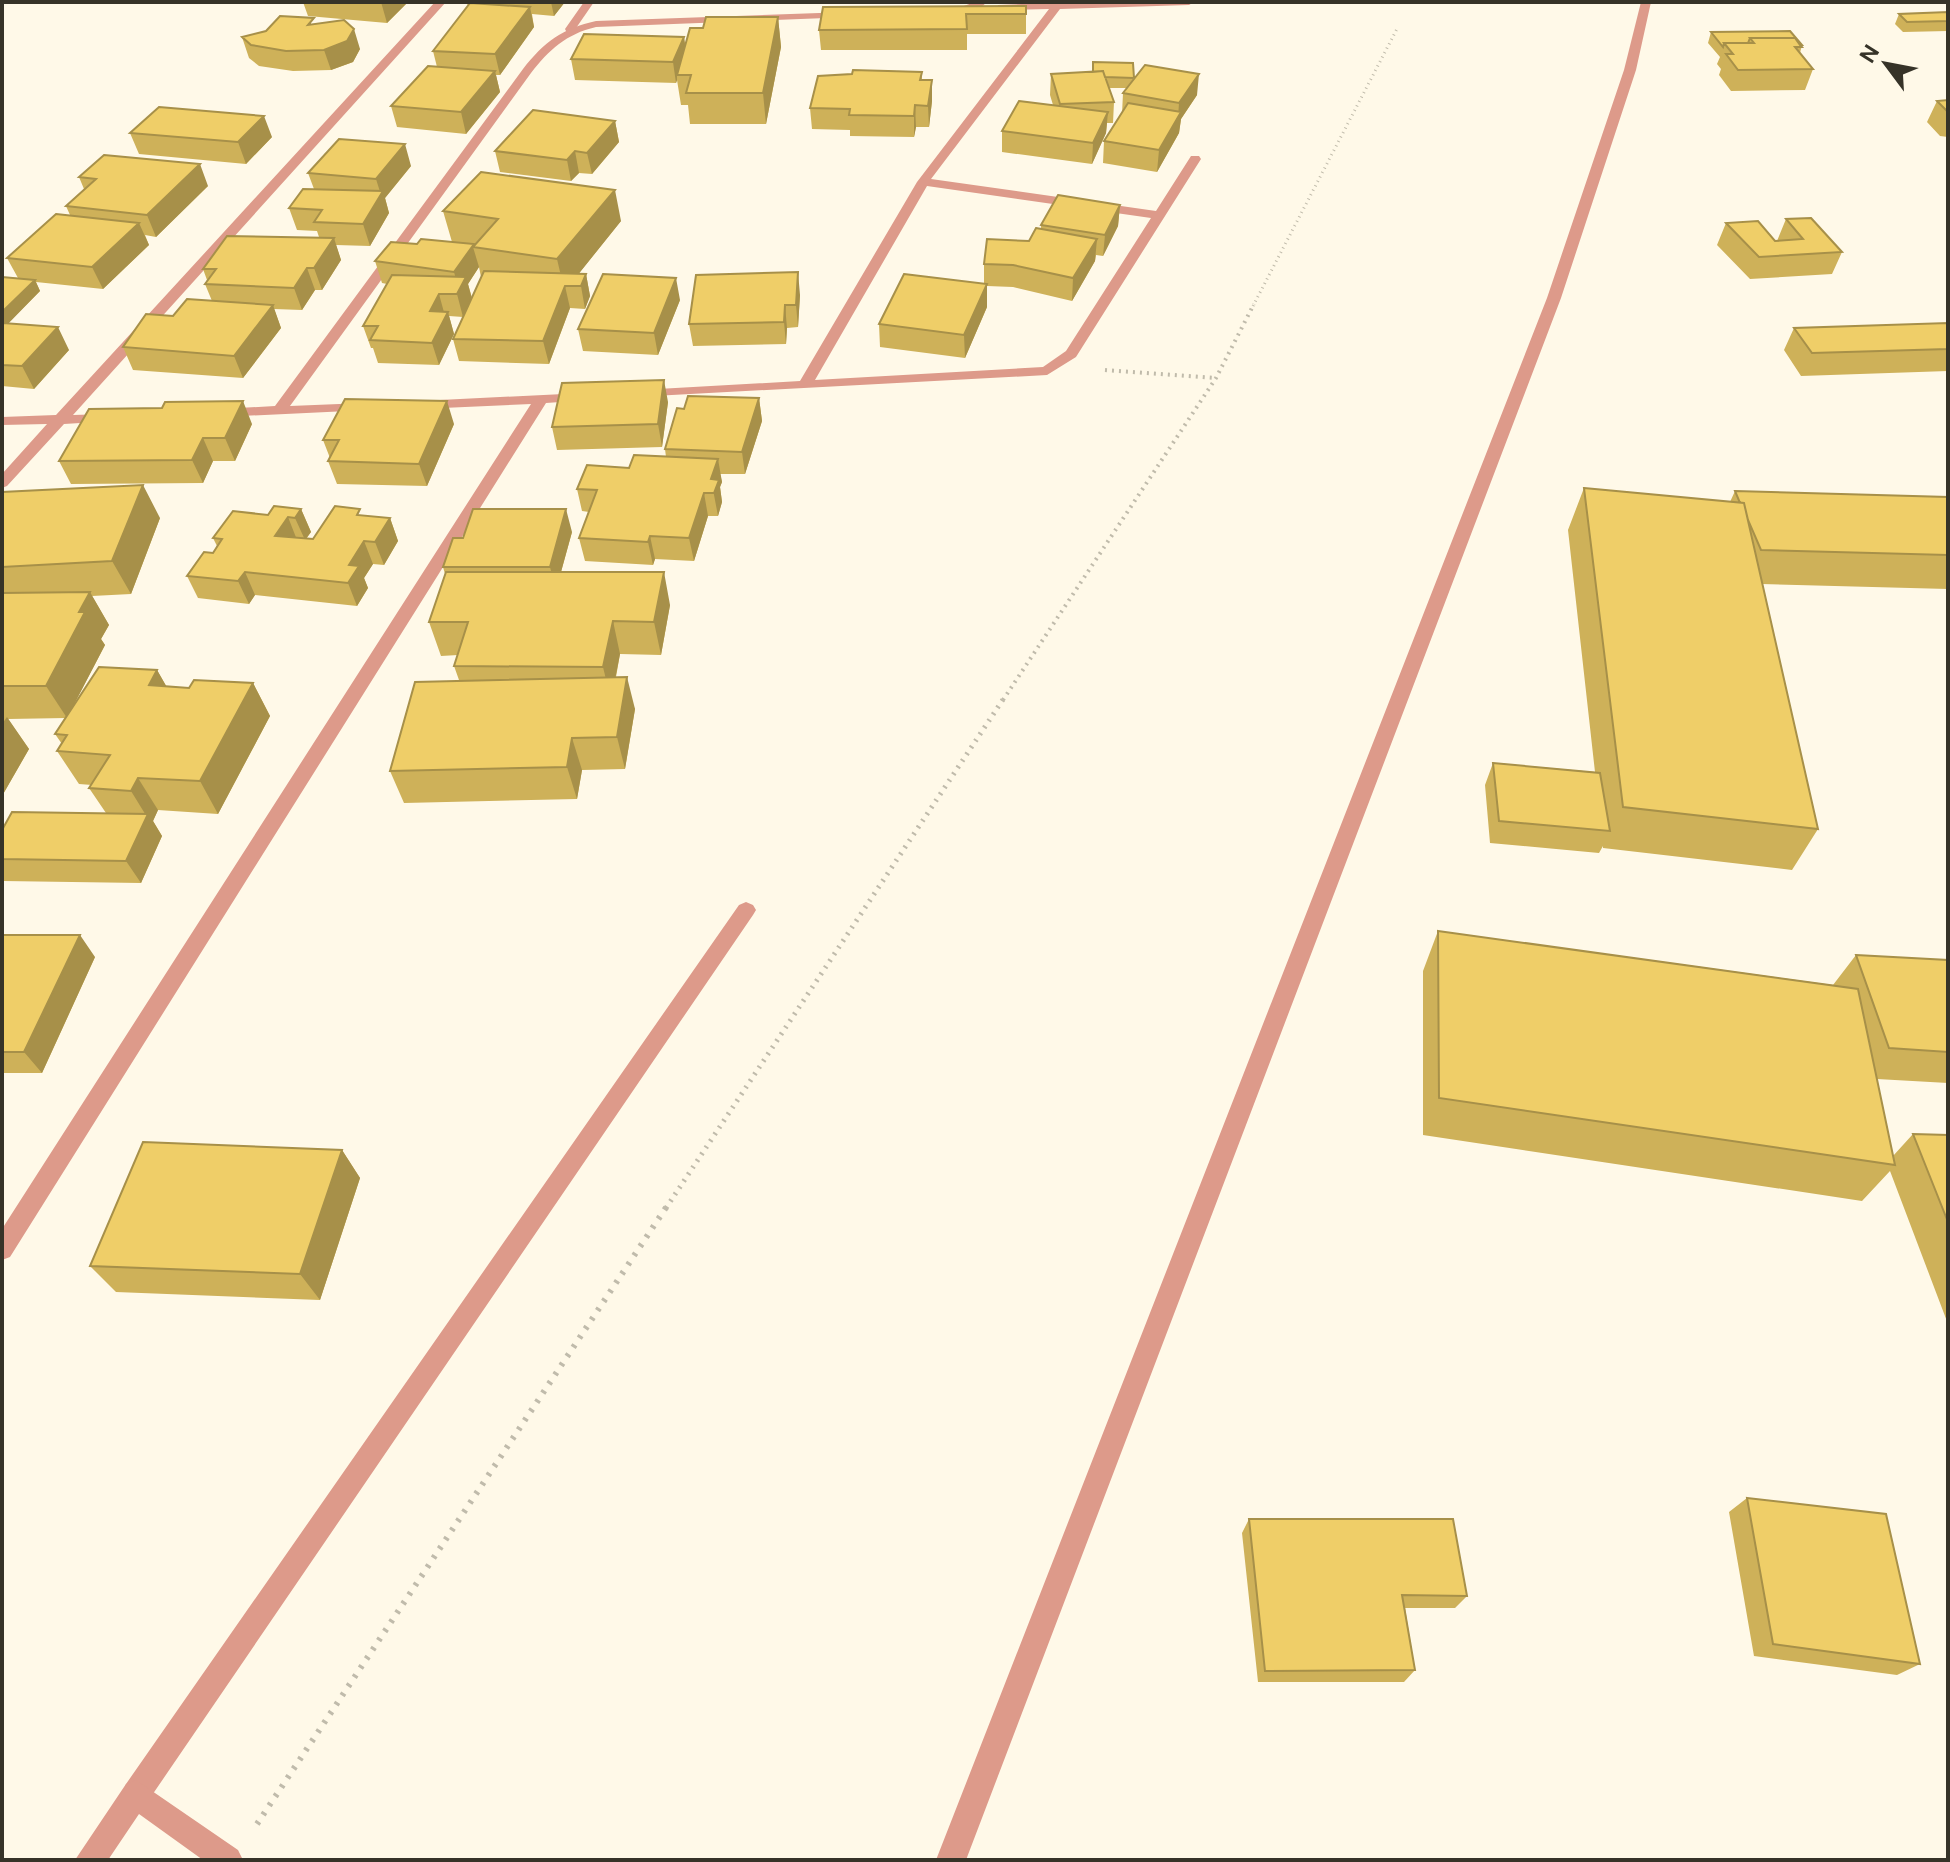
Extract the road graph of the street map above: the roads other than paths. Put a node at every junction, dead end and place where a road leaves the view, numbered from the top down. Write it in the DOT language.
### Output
graph roads {
  1 [pos="441,2"];
  2 [pos="589,2"];
  3 [pos="1189,2"];
  4 [pos="1646,2"];
  5 [pos="978,5"];
  6 [pos="1057,6"];
  7 [pos="941,12"];
  8 [pos="858,15"];
  9 [pos="570,29"];
  10 [pos="1195,159"];
  11 [pos="923,182"];
  12 [pos="1160,215"];
  13 [pos="805,385"];
  14 [pos="541,400"];
  15 [pos="279,411"];
  16 [pos="201,414"];
  17 [pos="124,417"];
  18 [pos="62,420"];
  19 [pos="2,421"];
  20 [pos="2,483"];
  21 [pos="746,910"];
  22 [pos="2,1249"];
  23 [pos="136,1794"];
  24 [pos="90,1860"];
  25 [pos="228,1860"];
  26 [pos="951,1860"];
  1 -- 18 [label="street"];
  2 -- 9 [label="street"];
  3 -- 6 [label="street"];
  4 -- 26 [label="street"];
  5 -- 6 [label="street"];
  5 -- 7 [label="street"];
  6 -- 11 [label="street"];
  8 -- 9 [label="street"];
  9 -- 15 [label="street"];
  10 -- 12 [label="street"];
  11 -- 12 [label="street"];
  11 -- 13 [label="street"];
  12 -- 13 [label="street"];
  13 -- 14 [label="street"];
  14 -- 15 [label="street"];
  14 -- 22 [label="street"];
  15 -- 16 [label="street"];
  17 -- 18 [label="street"];
  18 -- 19 [label="street"];
  18 -- 20 [label="street"];
  21 -- 23 [label="street"];
  23 -- 24 [label="street"];
  23 -- 25 [label="street"];
}
